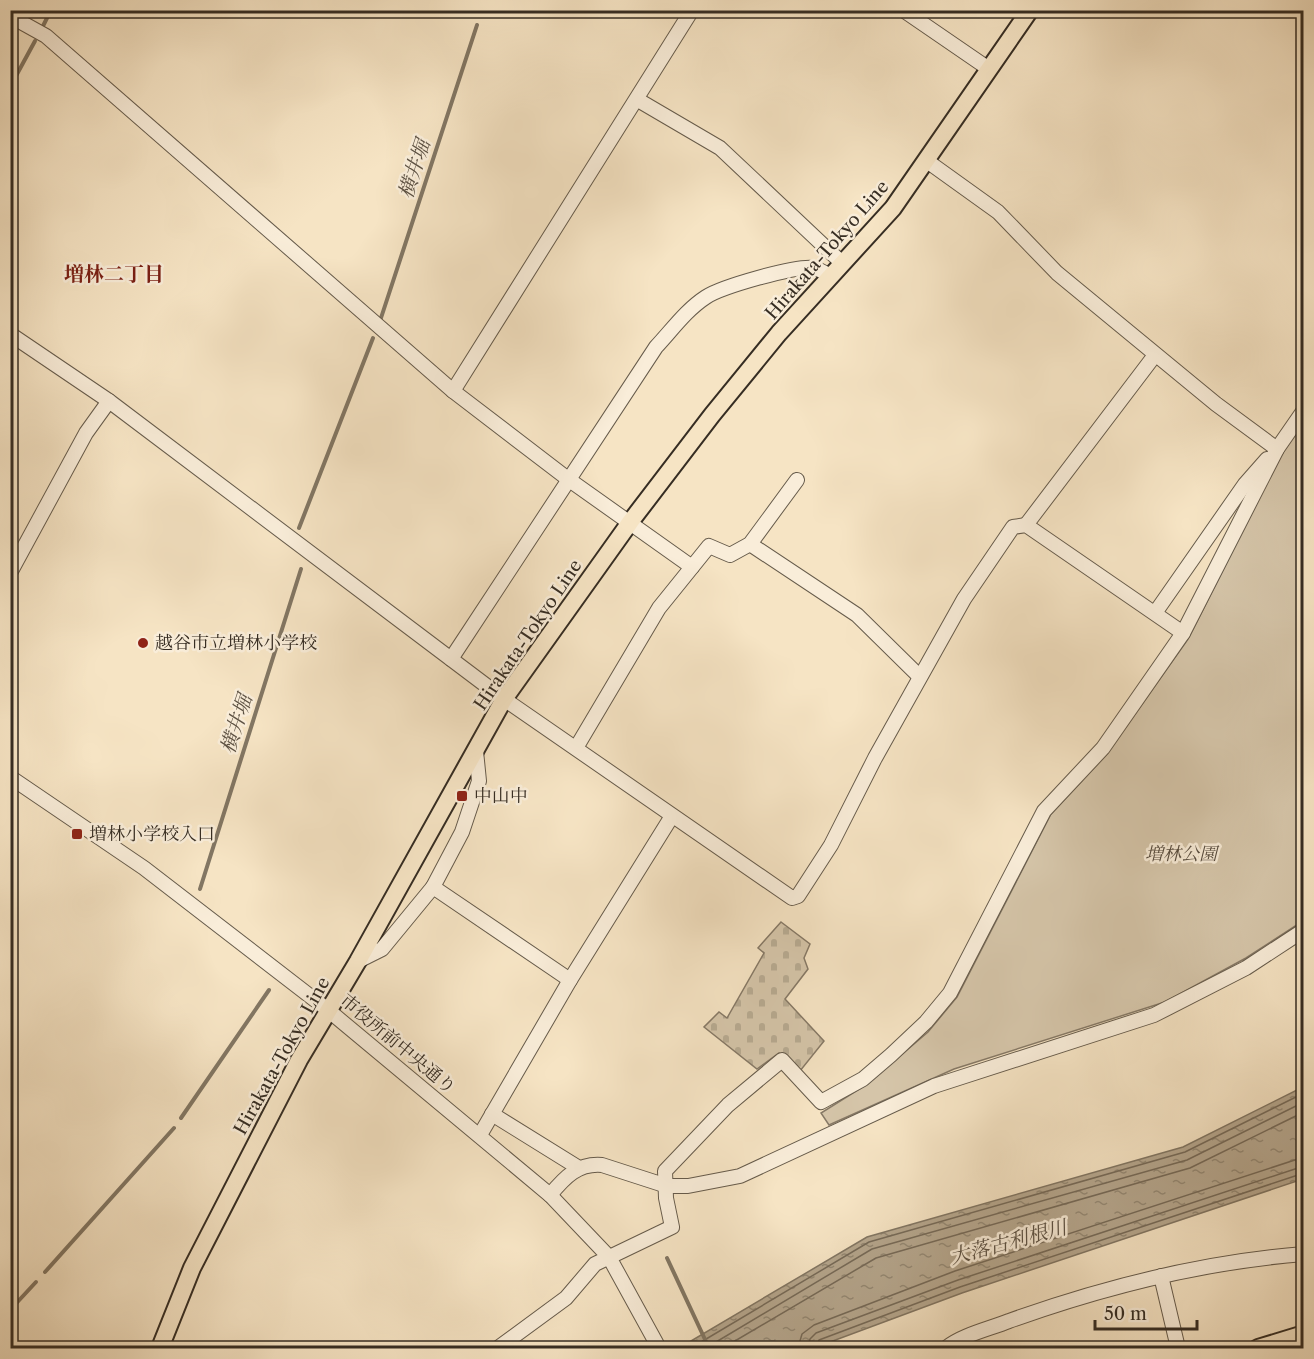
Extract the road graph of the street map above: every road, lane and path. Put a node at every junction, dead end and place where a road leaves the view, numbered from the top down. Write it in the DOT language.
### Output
graph roads {
  1 [pos="692,10"];
  2 [pos="903,10"];
  3 [pos="1030,10"];
  4 [pos="10,16"];
  5 [pos="989,69"];
  6 [pos="638,100"];
  7 [pos="927,161"];
  8 [pos="842,263"];
  9 [pos="831,276"];
  10 [pos="10,334"];
  11 [pos="1155,355"];
  12 [pos="453,391"];
  13 [pos="109,400"];
  14 [pos="1304,410"];
  15 [pos="1277,449"];
  16 [pos="568,479"];
  17 [pos="797,480"];
  18 [pos="631,522"];
  19 [pos="1026,525"];
  20 [pos="750,544"];
  21 [pos="692,567"];
  22 [pos="10,573"];
  23 [pos="1155,613"];
  24 [pos="1183,633"];
  25 [pos="451,659"];
  26 [pos="920,676"];
  27 [pos="504,699"];
  28 [pos="576,748"];
  29 [pos="476,751"];
  30 [pos="10,777"];
  31 [pos="672,816"];
  32 [pos="433,888"];
  33 [pos="1304,930"];
  34 [pos="358,961"];
  35 [pos="570,980"];
  36 [pos="328,1010"];
  37 [pos="492,1114"];
  38 [pos="480,1135"];
  39 [pos="579,1168"];
  40 [pos="667,1185"];
  41 [pos="550,1195"];
  42 [pos="1304,1254"];
  43 [pos="609,1257"];
  44 [pos="1161,1276"];
  45 [pos="1304,1334"];
  46 [pos="160,1348"];
  47 [pos="498,1348"];
  48 [pos="659,1348"];
  49 [pos="946,1348"];
  50 [pos="1178,1348"];
  51 [pos="1258,1348"];
  1 -- 6 [label="street"];
  2 -- 5 [label="street"];
  3 -- 5 [label="main road, Hirakata-Tokyo Line"];
  4 -- 12 [label="street"];
  5 -- 7 [label="main road, Hirakata-Tokyo Line"];
  6 -- 8 [label="street"];
  6 -- 12 [label="street"];
  7 -- 8 [label="main road, Hirakata-Tokyo Line"];
  7 -- 11 [label="street"];
  8 -- 9 [label="main road, Hirakata-Tokyo Line"];
  9 -- 16 [label="street"];
  9 -- 18 [label="main road, Hirakata-Tokyo Line"];
  10 -- 13 [label="street"];
  11 -- 15 [label="street"];
  11 -- 19 [label="street"];
  12 -- 16 [label="street"];
  13 -- 22 [label="street"];
  13 -- 25 [label="street"];
  14 -- 15 [label="street"];
  15 -- 23 [label="street"];
  15 -- 24 [label="street"];
  16 -- 18 [label="street"];
  16 -- 25 [label="street"];
  17 -- 20 [label="street"];
  18 -- 21 [label="street"];
  18 -- 27 [label="main road, Hirakata-Tokyo Line"];
  19 -- 23 [label="street"];
  19 -- 26 [label="street"];
  20 -- 21 [label="street"];
  20 -- 26 [label="street"];
  21 -- 28 [label="street"];
  23 -- 24 [label="street"];
  24 -- 40 [label="street"];
  25 -- 27 [label="street"];
  26 -- 31 [label="street"];
  27 -- 28 [label="street"];
  27 -- 29 [label="main road, Hirakata-Tokyo Line"];
  28 -- 31 [label="street"];
  29 -- 32 [label="street"];
  29 -- 34 [label="main road, Hirakata-Tokyo Line"];
  30 -- 36 [label="street, 市役所前中央通り"];
  31 -- 35 [label="street"];
  32 -- 34 [label="street"];
  32 -- 35 [label="street"];
  33 -- 40 [label="street"];
  34 -- 36 [label="main road, Hirakata-Tokyo Line"];
  35 -- 37 [label="street"];
  36 -- 38 [label="street, 市役所前中央通り"];
  36 -- 46 [label="main road, Hirakata-Tokyo Line"];
  37 -- 38 [label="street"];
  37 -- 39 [label="street"];
  38 -- 41 [label="street, 市役所前中央通り"];
  39 -- 40 [label="street"];
  39 -- 41 [label="street"];
  40 -- 43 [label="street"];
  41 -- 43 [label="street, 市役所前中央通り"];
  42 -- 44 [label="street"];
  43 -- 47 [label="street"];
  43 -- 48 [label="street, 市役所前中央通り"];
  44 -- 49 [label="street"];
  44 -- 50 [label="street"];
  45 -- 51 [label="main road"];
}
